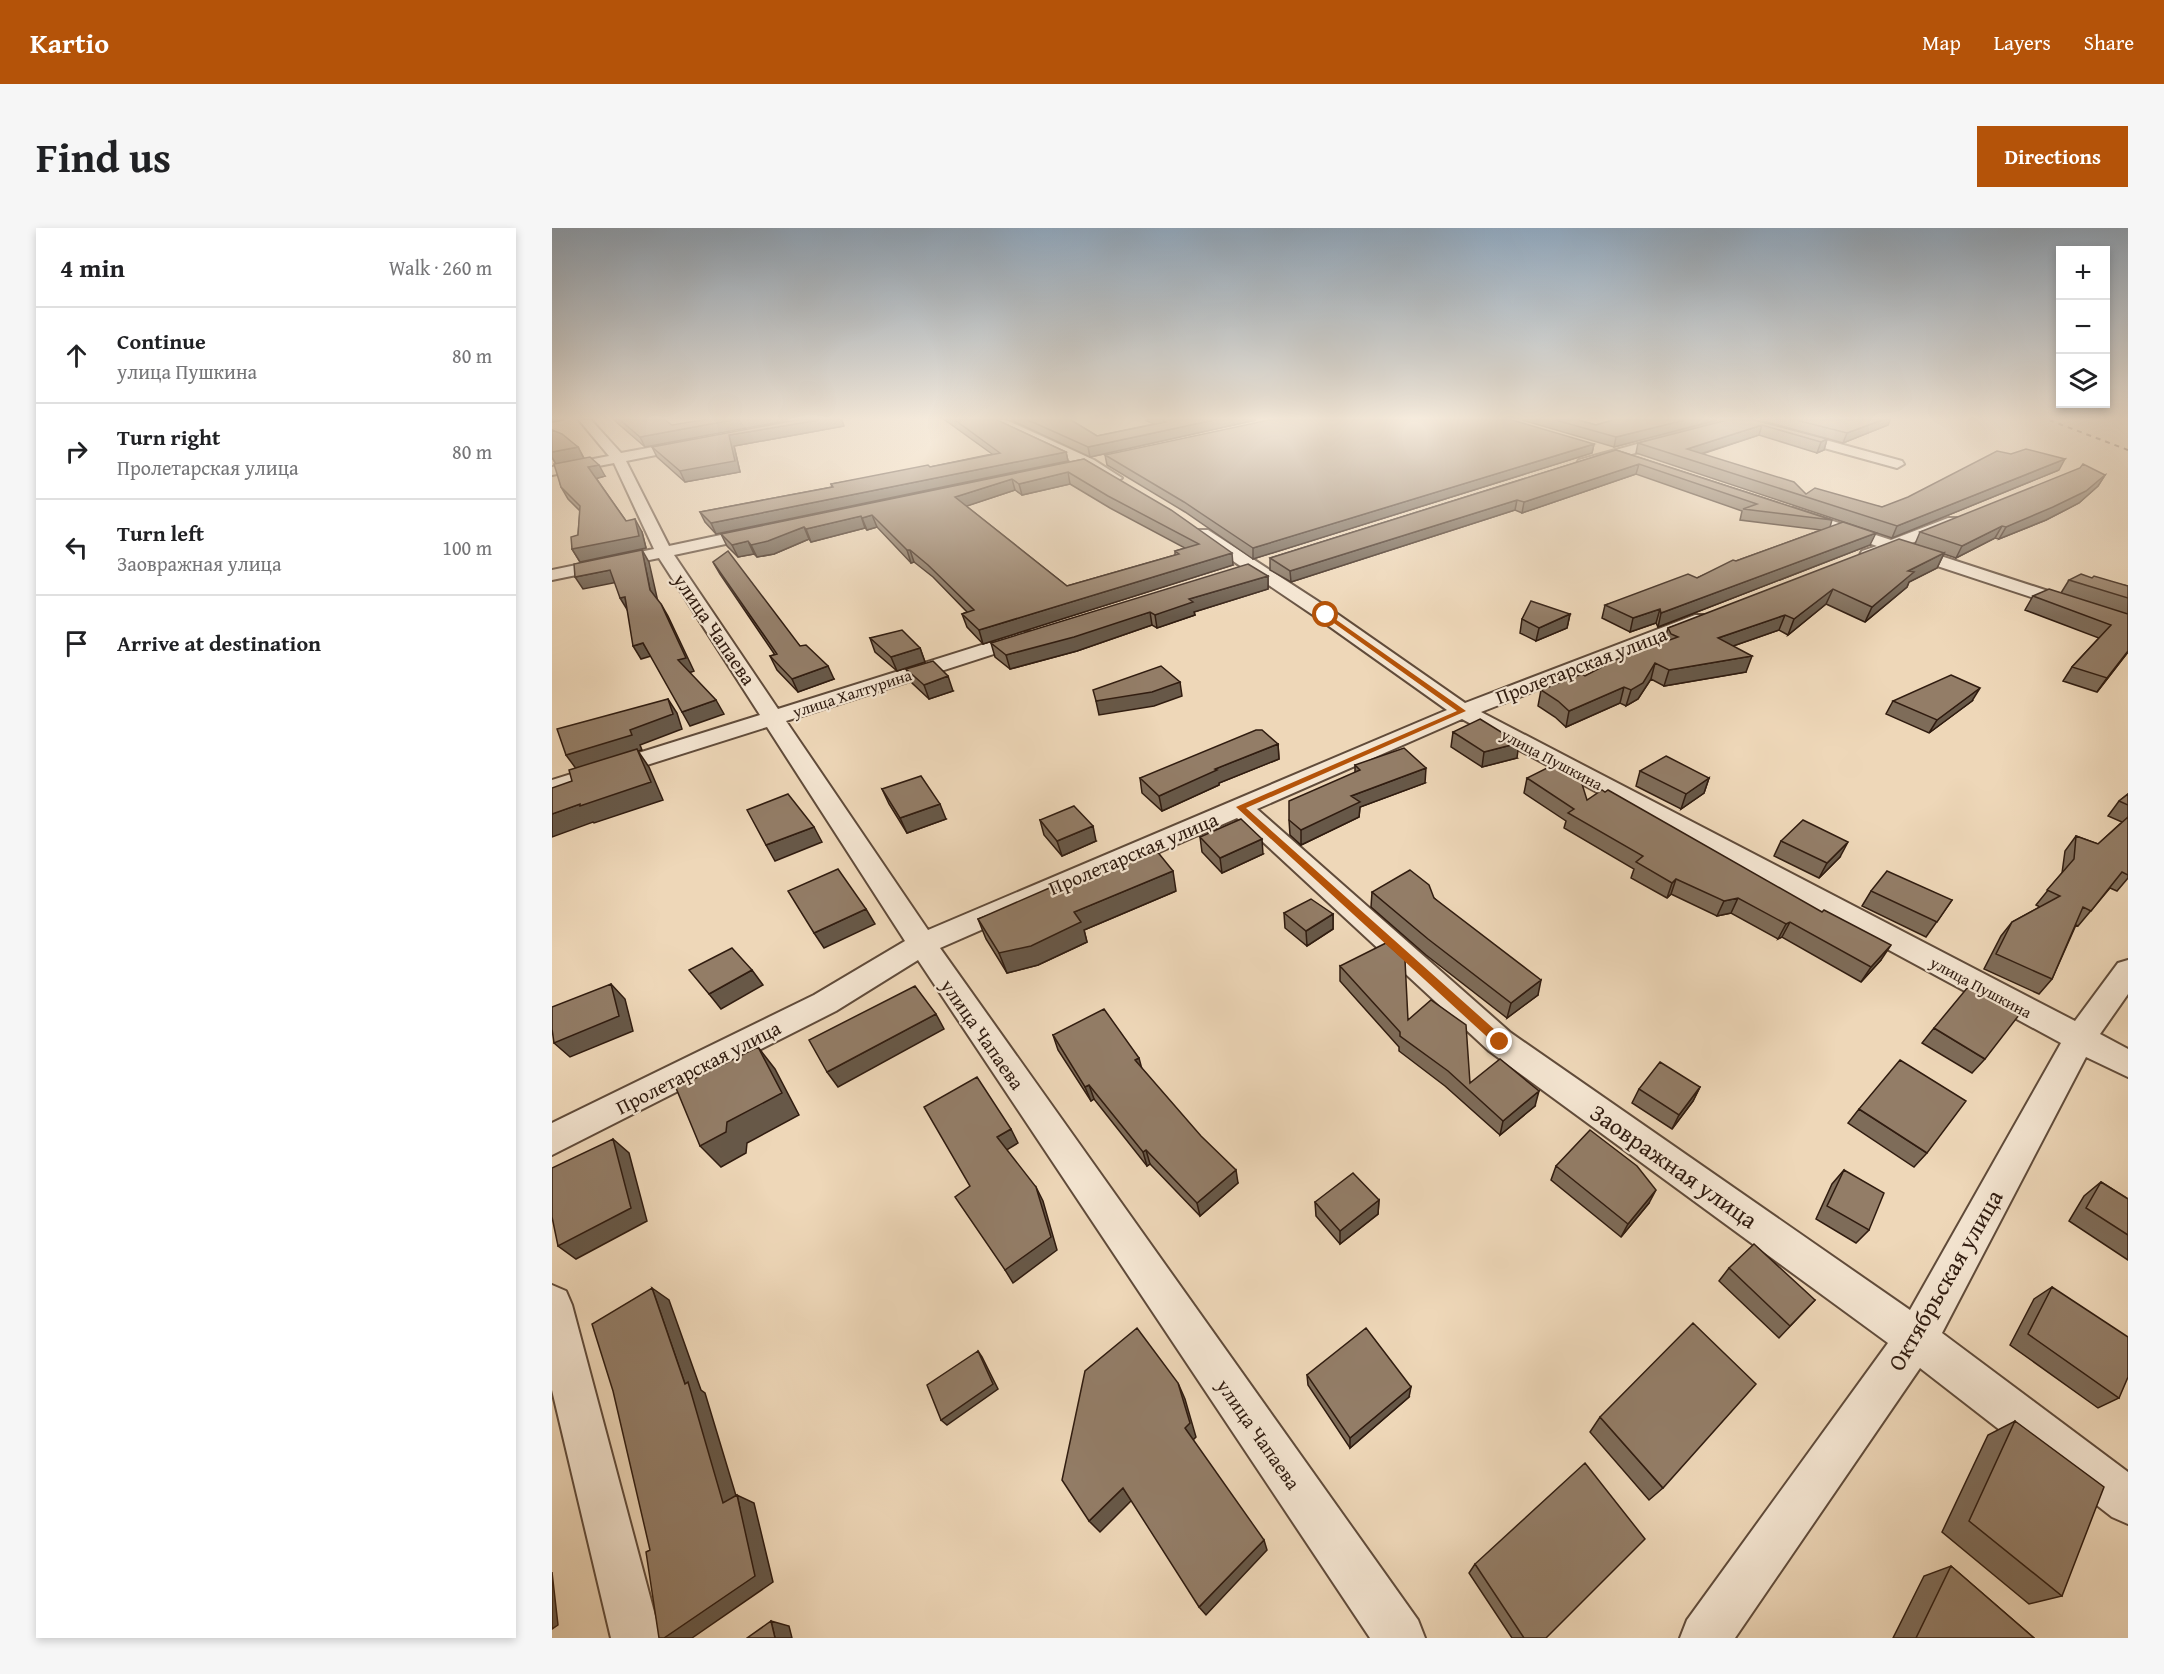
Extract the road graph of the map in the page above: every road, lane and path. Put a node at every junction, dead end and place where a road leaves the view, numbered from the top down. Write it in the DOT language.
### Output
graph roads {
  1 [pos="631,486"];
  2 [pos="1781,509"];
  3 [pos="1969,515"];
  4 [pos="1187,523"];
  5 [pos="779,527"];
  6 [pos="1892,546"];
  7 [pos="663,551"];
  8 [pos="1273,560"];
  9 [pos="1848,563"];
  10 [pos="1250,567"];
  11 [pos="1228,574"];
  12 [pos="552,575"];
  13 [pos="1728,609"];
  14 [pos="2128,623"];
  15 [pos="1050,630"];
  16 [pos="1462,711"];
  17 [pos="773,718"];
  18 [pos="552,788"];
  19 [pos="1240,807"];
  20 [pos="922,944"];
  21 [pos="2128,971"];
  22 [pos="2079,1040"];
  23 [pos="2128,1064"];
  24 [pos="552,1140"];
  25 [pos="552,1305"];
  26 [pos="1916,1339"];
  27 [pos="2128,1501"];
  28 [pos="636,1638"];
  29 [pos="1400,1638"];
  30 [pos="1705,1638"];
  1 -- 7 [label="street, улица Чапаева"];
  2 -- 6 [label="street"];
  3 -- 6 [label="street"];
  4 -- 10 [label="street, улица Пушкина"];
  5 -- 7 [label="street"];
  6 -- 9 [label="street"];
  6 -- 14 [label="street"];
  7 -- 12 [label="street"];
  7 -- 17 [label="street, улица Чапаева"];
  8 -- 10 [label="street"];
  10 -- 11 [label="street"];
  10 -- 16 [label="street, улица Пушкина"];
  13 -- 16 [label="street, Пролетарская улица"];
  15 -- 17 [label="street, улица Халтурина"];
  16 -- 19 [label="street, Пролетарская улица"];
  16 -- 22 [label="street, улица Пушкина"];
  17 -- 18 [label="street, улица Халтурина"];
  17 -- 20 [label="street, улица Чапаева"];
  19 -- 20 [label="street, Пролетарская улица"];
  19 -- 26 [label="street, Заовражная улица"];
  20 -- 24 [label="street, Пролетарская улица"];
  20 -- 29 [label="street, улица Чапаева"];
  21 -- 22 [label="street, Октябрьская улица"];
  22 -- 23 [label="street, улица Пушкина"];
  22 -- 26 [label="street, Октябрьская улица"];
  25 -- 28 [label="street"];
  26 -- 27 [label="street, Заовражная улица"];
  26 -- 30 [label="street, Октябрьская улица"];
}
